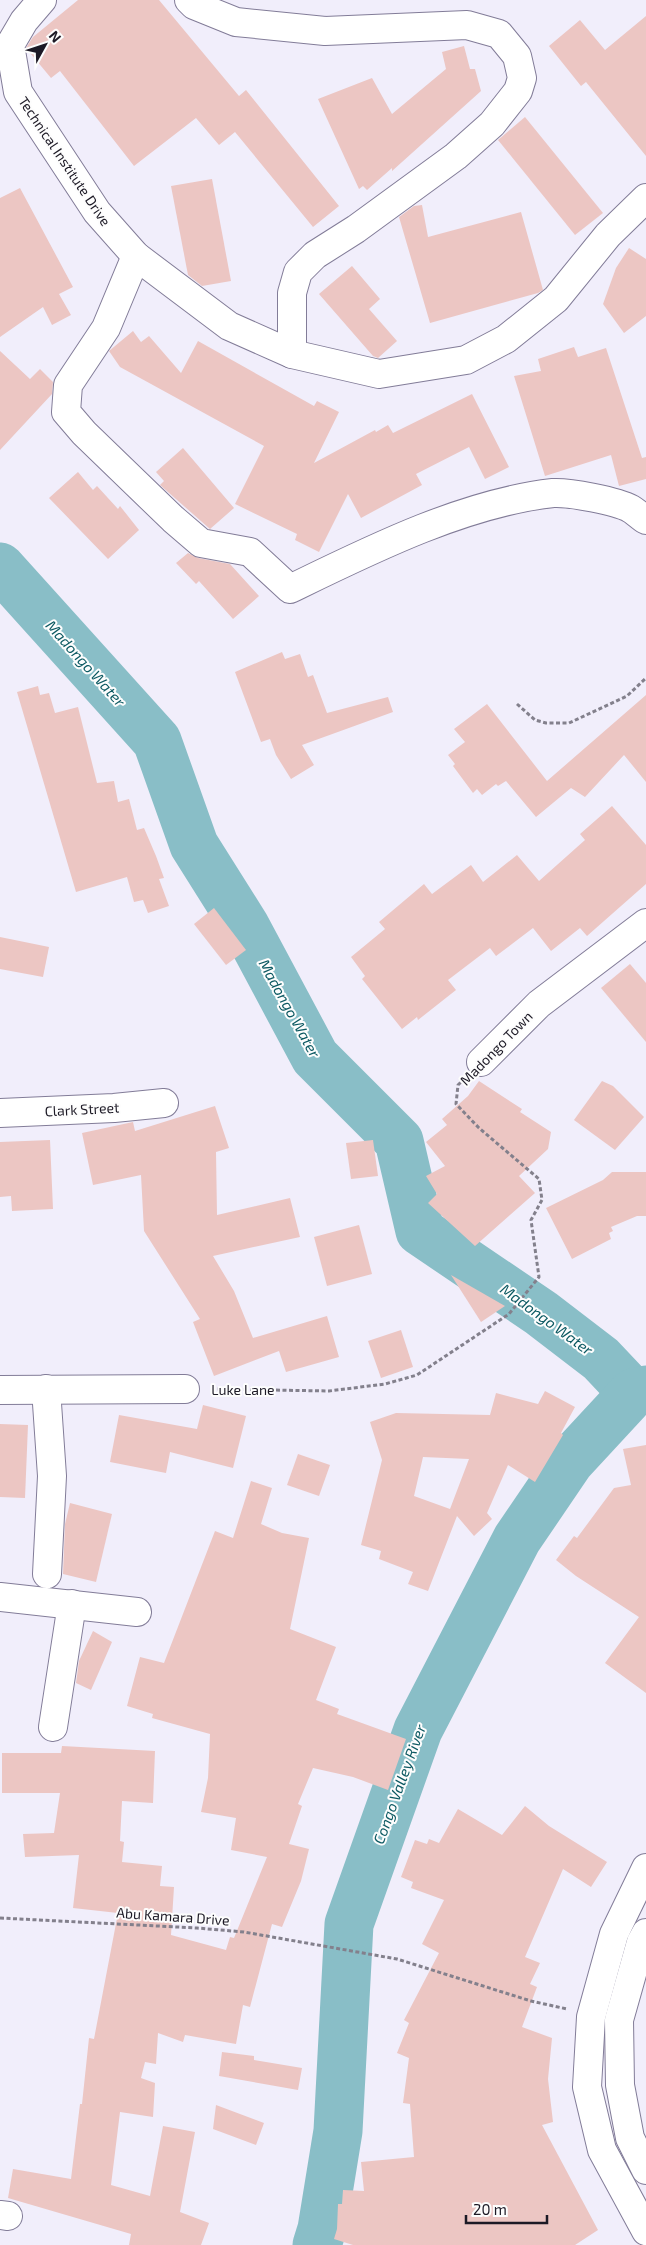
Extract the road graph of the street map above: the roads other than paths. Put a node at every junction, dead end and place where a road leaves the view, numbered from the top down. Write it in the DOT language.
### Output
graph roads {
  1 [pos="42,0"];
  2 [pos="190,0"];
  3 [pos="646,198"];
  4 [pos="136,256"];
  5 [pos="292,354"];
  6 [pos="646,520"];
  7 [pos="646,923"];
  8 [pos="481,1062"];
  9 [pos="164,1103"];
  10 [pos="0,1113"];
  11 [pos="46,1389"];
  12 [pos="185,1389"];
  13 [pos="0,1390"];
  14 [pos="47,1574"];
  15 [pos="0,1597"];
  16 [pos="72,1604"];
  17 [pos="137,1612"];
  18 [pos="53,1727"];
  19 [pos="646,1868"];
  20 [pos="646,1932"];
  21 [pos="646,2170"];
  22 [pos="646,2231"];
  1 -- 4 [label="street, Technical Institute Drive"];
  2 -- 5 [label="street"];
  3 -- 5 [label="street, Technical Institute Drive"];
  4 -- 5 [label="street, Technical Institute Drive"];
  4 -- 6 [label="street"];
  7 -- 8 [label="street, Madongo Town"];
  9 -- 10 [label="street, Clark Street"];
  11 -- 12 [label="street"];
  11 -- 13 [label="street"];
  11 -- 14 [label="street"];
  15 -- 16 [label="street"];
  16 -- 17 [label="street"];
  16 -- 18 [label="street"];
  19 -- 22 [label="street"];
  20 -- 21 [label="street"];
}
